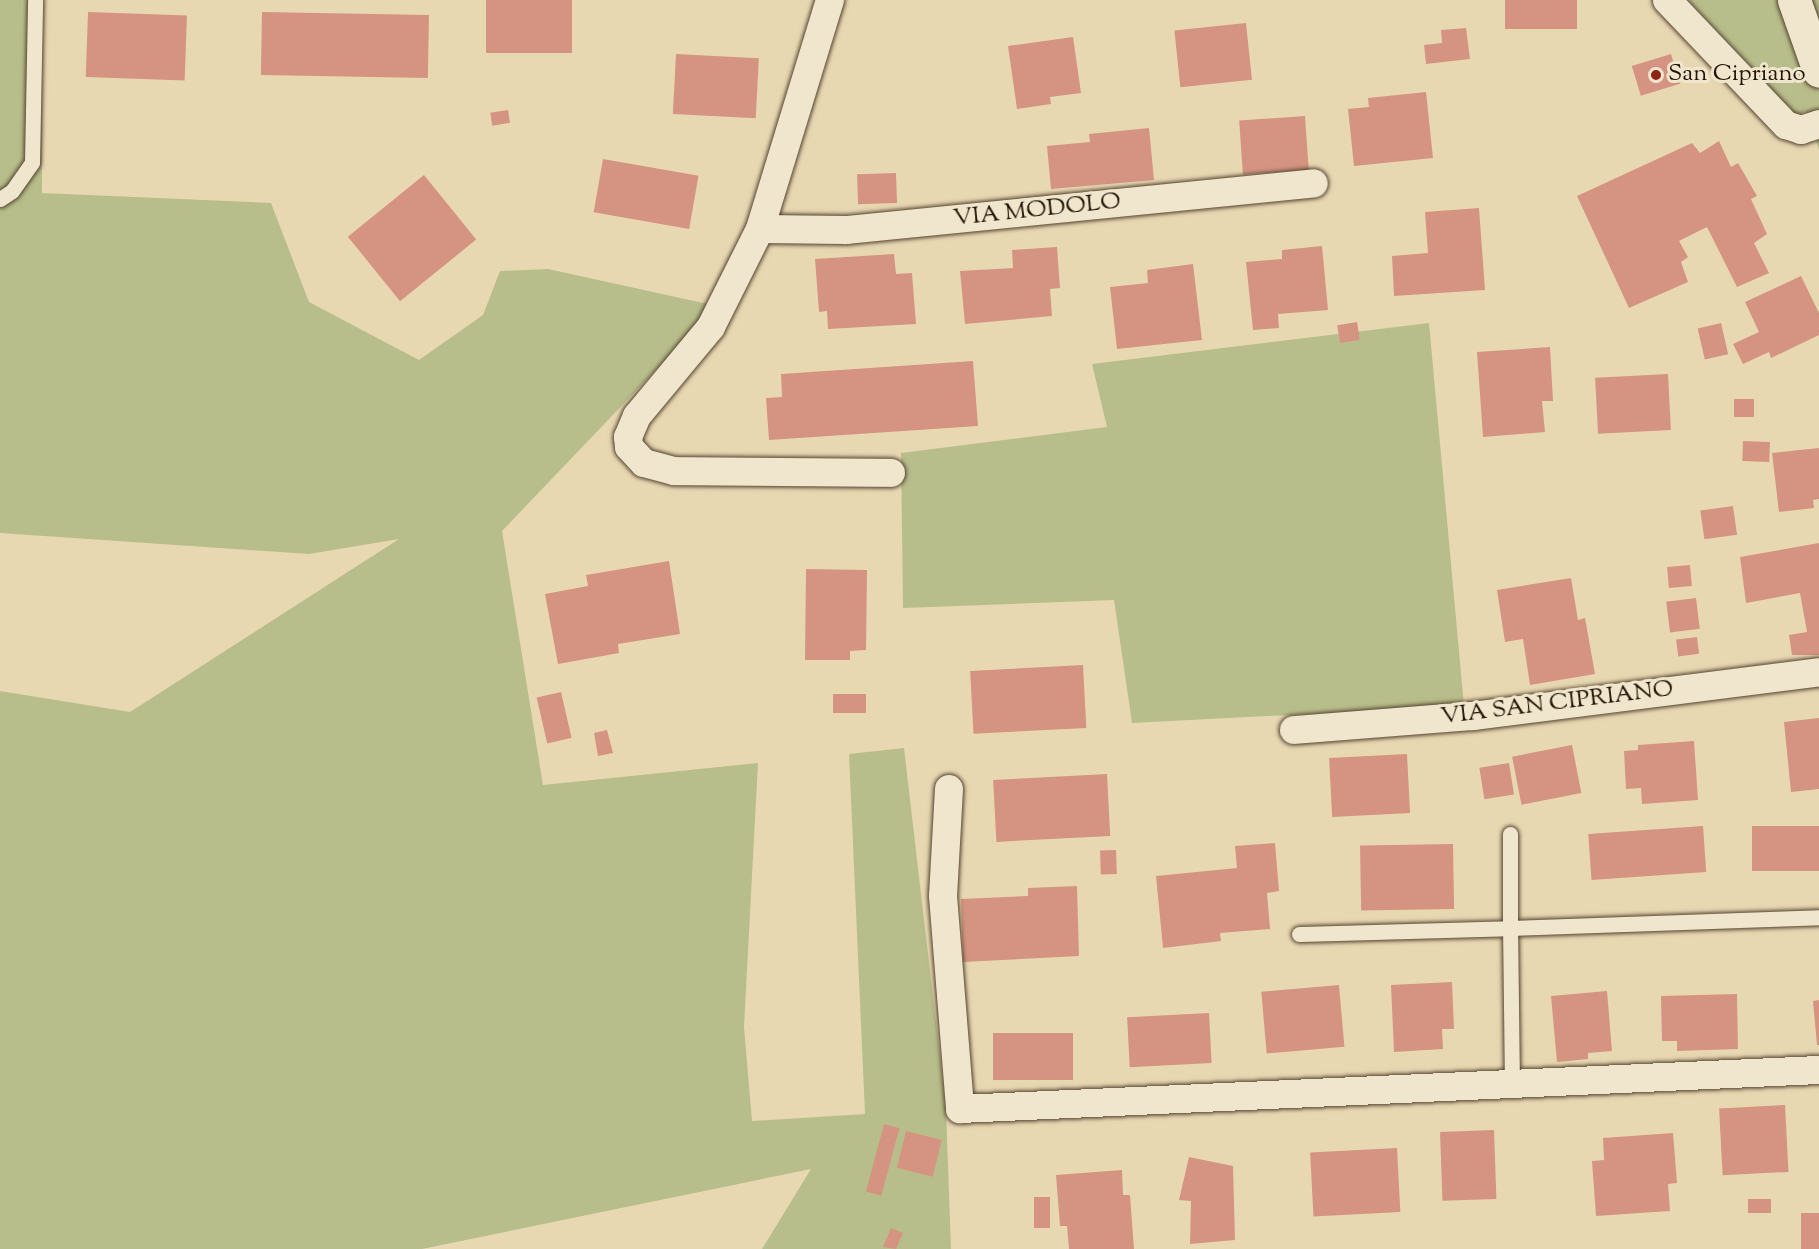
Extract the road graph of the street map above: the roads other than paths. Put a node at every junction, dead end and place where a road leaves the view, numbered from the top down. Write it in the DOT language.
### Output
graph roads {
  1 [pos="35,0"];
  2 [pos="830,0"];
  3 [pos="1667,0"];
  4 [pos="1794,0"];
  5 [pos="1819,72"];
  6 [pos="1819,124"];
  7 [pos="1314,183"];
  8 [pos="0,199"];
  9 [pos="760,229"];
  10 [pos="891,473"];
  11 [pos="1819,672"];
  12 [pos="1294,730"];
  13 [pos="949,789"];
  14 [pos="1510,834"];
  15 [pos="1819,917"];
  16 [pos="1510,928"];
  17 [pos="1299,934"];
  18 [pos="1819,1070"];
  19 [pos="1512,1087"];
  1 -- 8 [label="lane"];
  2 -- 9 [label="street"];
  3 -- 6 [label="street"];
  4 -- 5 [label="main road"];
  7 -- 9 [label="street, VIA MODOLO"];
  9 -- 10 [label="street"];
  11 -- 12 [label="street, VIA SAN CIPRIANO"];
  13 -- 19 [label="street"];
  14 -- 16 [label="lane"];
  15 -- 16 [label="lane"];
  16 -- 17 [label="lane"];
  16 -- 19 [label="lane"];
  18 -- 19 [label="street"];
}
